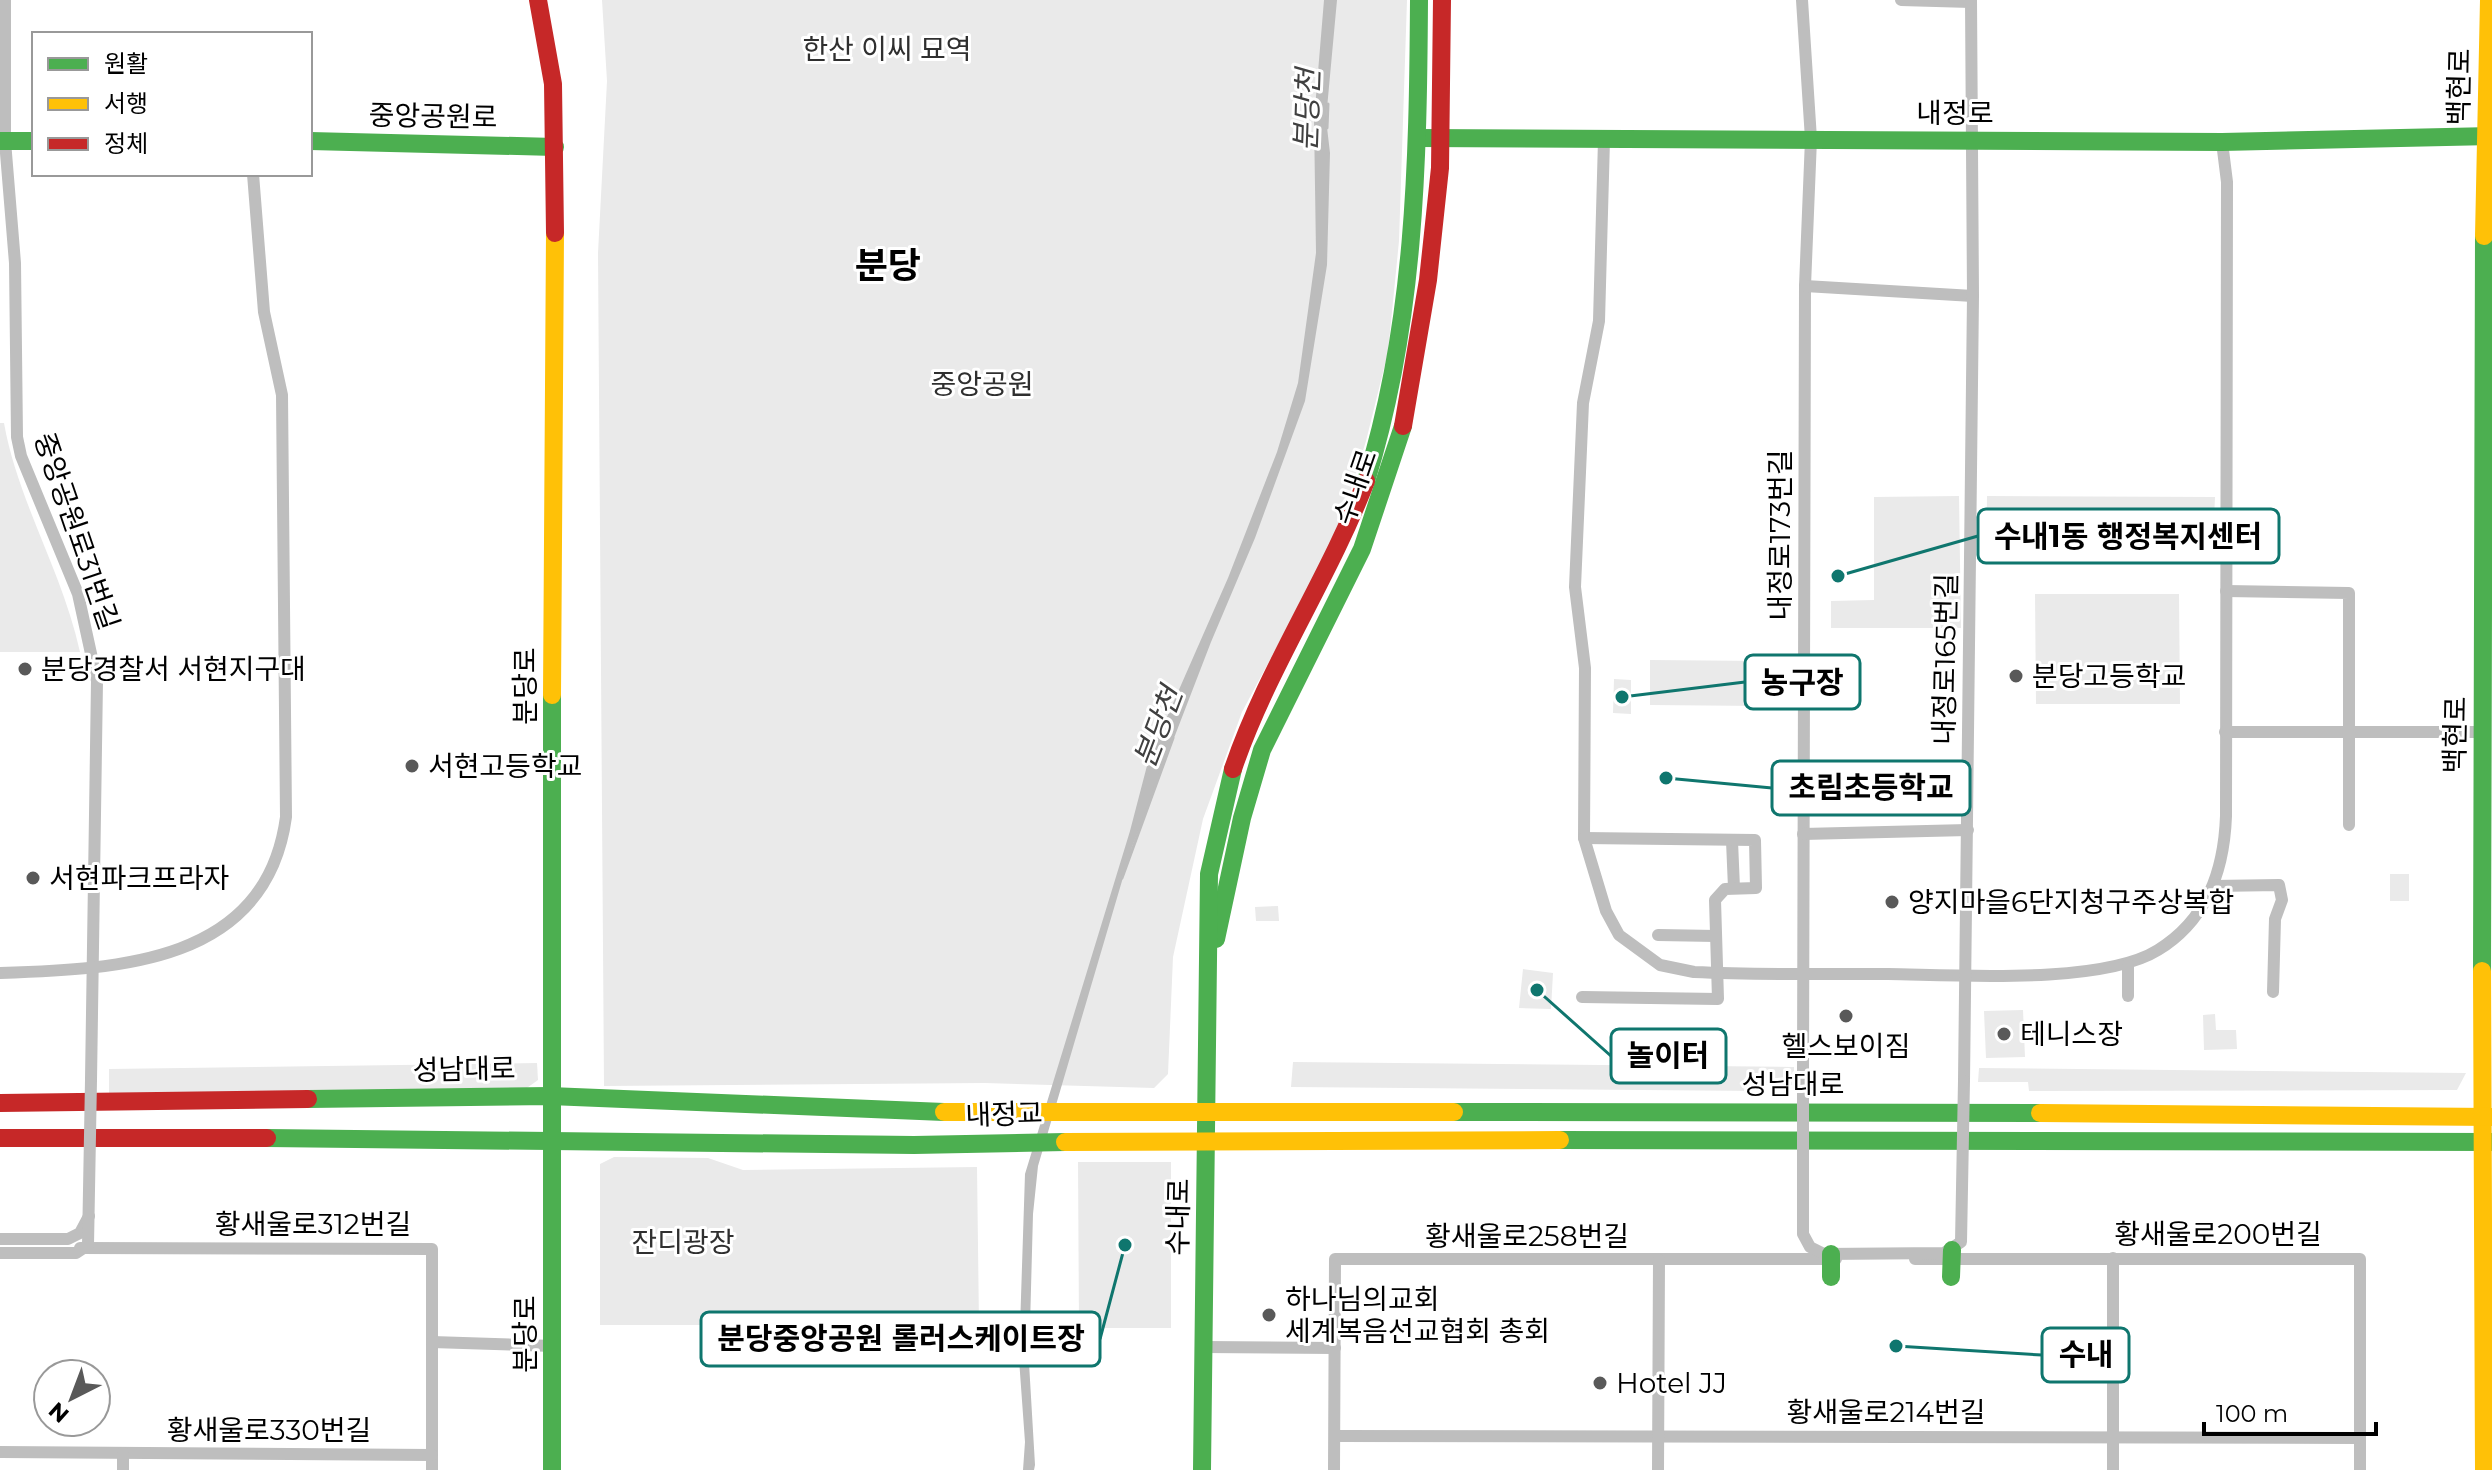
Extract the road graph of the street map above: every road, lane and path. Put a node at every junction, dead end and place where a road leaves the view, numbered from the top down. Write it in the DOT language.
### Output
graph roads {
  1 [pos="538,0"];
  2 [pos="1419,0"];
  3 [pos="1442,0"];
  4 [pos="1802,0"];
  5 [pos="1901,0"];
  6 [pos="2489,0"];
  7 [pos="3,1"];
  8 [pos="1971,1"];
  9 [pos="2489,136"];
  10 [pos="1418,138"];
  11 [pos="1442,138"];
  12 [pos="1811,139"];
  13 [pos="1604,140"];
  14 [pos="2,141"];
  15 [pos="32,141"];
  16 [pos="312,141"];
  17 [pos="1971,141"];
  18 [pos="2222,142"];
  19 [pos="555,147"];
  20 [pos="253,176"];
  21 [pos="15,275"];
  22 [pos="0,276"];
  23 [pos="1805,286"];
  24 [pos="1973,296"];
  25 [pos="2226,591"];
  26 [pos="2225,732"];
  27 [pos="2483,732"];
  28 [pos="2348,733"];
  29 [pos="2349,825"];
  30 [pos="1968,830"];
  31 [pos="1803,834"];
  32 [pos="1584,838"];
  33 [pos="1732,841"];
  34 [pos="2214,886"];
  35 [pos="1734,888"];
  36 [pos="1658,935"];
  37 [pos="1716,936"];
  38 [pos="1209,965"];
  39 [pos="2128,965"];
  40 [pos="93,970"];
  41 [pos="0,973"];
  42 [pos="1718,973"];
  43 [pos="1803,974"];
  44 [pos="1967,975"];
  45 [pos="2273,992"];
  46 [pos="2128,996"];
  47 [pos="1582,997"];
  48 [pos="550,1096"];
  49 [pos="0,1103"];
  50 [pos="1206,1110"];
  51 [pos="2487,1117"];
  52 [pos="0,1138"];
  53 [pos="551,1139"];
  54 [pos="1096,1139"];
  55 [pos="1207,1139"];
  56 [pos="2487,1142"];
  57 [pos="91,1214"];
  58 [pos="0,1239"];
  59 [pos="1952,1250"];
  60 [pos="0,1251"];
  61 [pos="1831,1254"];
  62 [pos="2113,1258"];
  63 [pos="1895,1259"];
  64 [pos="1659,1260"];
  65 [pos="1831,1277"];
  66 [pos="1951,1277"];
  67 [pos="432,1342"];
  68 [pos="553,1346"];
  69 [pos="1204,1347"];
  70 [pos="1335,1348"];
  71 [pos="1335,1436"];
  72 [pos="1659,1436"];
  73 [pos="2114,1437"];
  74 [pos="2360,1438"];
  75 [pos="0,1452"];
  76 [pos="123,1453"];
  77 [pos="288,1454"];
  78 [pos="432,1455"];
  79 [pos="123,1470"];
  80 [pos="288,1470"];
  81 [pos="432,1470"];
  82 [pos="552,1470"];
  83 [pos="1202,1470"];
  84 [pos="1334,1470"];
  85 [pos="1658,1470"];
  86 [pos="2113,1470"];
  87 [pos="2360,1470"];
  88 [pos="2484,1470"];
  1 -- 19 [label="main road, 분당로"];
  2 -- 10 [label="main road, 수내로"];
  3 -- 11 [label="main road, 수내로"];
  4 -- 12 [label="street, 내정로173번길"];
  5 -- 8 [label="street"];
  6 -- 9 [label="main road, 백현로"];
  7 -- 14 [label="street, 중앙공원로31번길"];
  8 -- 17 [label="street, 내정로165번길"];
  9 -- 18 [label="main road, 내정로"];
  9 -- 27 [label="main road, 백현로"];
  10 -- 11 [label="main road, 내정로"];
  10 -- 38 [label="main road, 수내로"];
  11 -- 13 [label="main road, 내정로"];
  11 -- 38 [label="main road, 수내로"];
  12 -- 13 [label="main road, 내정로"];
  12 -- 17 [label="main road, 내정로"];
  12 -- 23 [label="street, 내정로173번길"];
  13 -- 32 [label="street"];
  14 -- 15 [label="main road"];
  14 -- 21 [label="street, 중앙공원로31번길"];
  16 -- 19 [label="main road, 중앙공원로"];
  17 -- 18 [label="main road, 내정로"];
  17 -- 24 [label="street, 내정로165번길"];
  18 -- 25 [label="street"];
  19 -- 48 [label="main road, 분당로"];
  20 -- 40 [label="street"];
  21 -- 22 [label="street"];
  21 -- 40 [label="street, 중앙공원로31번길"];
  23 -- 24 [label="street"];
  23 -- 31 [label="street, 내정로173번길"];
  24 -- 30 [label="street, 내정로165번길"];
  25 -- 26 [label="street"];
  25 -- 28 [label="street"];
  26 -- 28 [label="street"];
  26 -- 34 [label="street"];
  27 -- 28 [label="street"];
  27 -- 51 [label="main road, 백현로"];
  28 -- 29 [label="street"];
  30 -- 31 [label="street"];
  30 -- 44 [label="street, 내정로165번길"];
  31 -- 43 [label="street, 내정로173번길"];
  32 -- 33 [label="street"];
  32 -- 42 [label="street"];
  33 -- 35 [label="street"];
  33 -- 35 [label="street"];
  34 -- 39 [label="street"];
  34 -- 45 [label="street"];
  35 -- 37 [label="street"];
  36 -- 37 [label="street"];
  37 -- 42 [label="street"];
  38 -- 50 [label="main road, 수내로"];
  39 -- 44 [label="street"];
  39 -- 46 [label="street"];
  40 -- 41 [label="street"];
  40 -- 57 [label="street, 중앙공원로31번길, bridge"];
  42 -- 43 [label="street"];
  42 -- 47 [label="street"];
  43 -- 44 [label="street"];
  43 -- 61 [label="street, 내정로173번길, bridge"];
  44 -- 59 [label="street, 내정로165번길, bridge"];
  48 -- 49 [label="main road, 성남대로"];
  48 -- 50 [label="main road, 성남대로"];
  48 -- 53 [label="main road, 분당로"];
  50 -- 51 [label="main road, 성남대로"];
  50 -- 55 [label="main road, 수내로"];
  51 -- 56 [label="main road, 백현로"];
  52 -- 53 [label="main road"];
  53 -- 54 [label="main road, 내정교"];
  53 -- 68 [label="main road, 분당로"];
  54 -- 55 [label="main road, 성남대로"];
  55 -- 56 [label="main road, 성남대로"];
  55 -- 69 [label="main road, 수내로"];
  56 -- 88 [label="main road, 백현로"];
  57 -- 58 [label="street"];
  57 -- 60 [label="street, 중앙공원로31번길, bridge"];
  59 -- 61 [label="street, bridge"];
  59 -- 66 [label="main road, bridge"];
  60 -- 67 [label="street, 황새울로312번길"];
  61 -- 65 [label="main road, bridge"];
  62 -- 63 [label="street, 황새울로200번길"];
  62 -- 73 [label="street"];
  62 -- 74 [label="street, 황새울로200번길"];
  63 -- 64 [label="street, 황새울로258번길"];
  64 -- 70 [label="street, 황새울로258번길"];
  64 -- 72 [label="street"];
  67 -- 68 [label="street"];
  67 -- 78 [label="street, 황새울로312번길"];
  68 -- 82 [label="main road, 분당로"];
  69 -- 70 [label="street"];
  69 -- 83 [label="main road, 수내로"];
  70 -- 71 [label="street, 황새울로258번길"];
  71 -- 72 [label="street"];
  71 -- 84 [label="street, 황새울로258번길"];
  72 -- 73 [label="street, 황새울로214번길"];
  72 -- 85 [label="street"];
  73 -- 74 [label="street"];
  73 -- 86 [label="street"];
  74 -- 87 [label="street, 황새울로200번길"];
  75 -- 76 [label="street, 황새울로330번길"];
  76 -- 77 [label="street, 황새울로330번길"];
  76 -- 79 [label="street"];
  77 -- 78 [label="street, 황새울로330번길"];
  77 -- 80 [label="street"];
  78 -- 81 [label="street, 황새울로312번길"];
}
